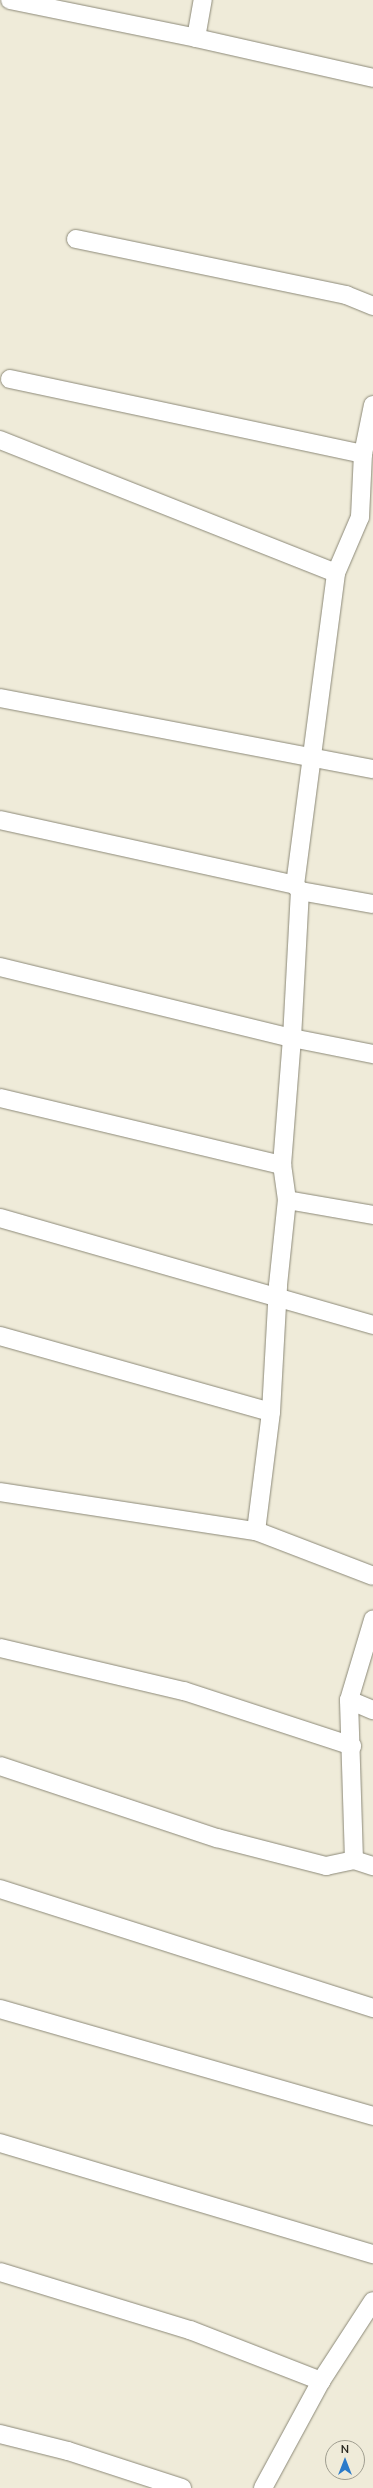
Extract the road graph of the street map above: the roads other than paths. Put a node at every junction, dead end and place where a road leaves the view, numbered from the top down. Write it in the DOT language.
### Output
graph roads {
  1 [pos="10,0"];
  2 [pos="203,0"];
  3 [pos="196,38"];
  4 [pos="373,78"];
  5 [pos="76,239"];
  6 [pos="373,306"];
  7 [pos="10,379"];
  8 [pos="373,405"];
  9 [pos="0,440"];
  10 [pos="363,454"];
  11 [pos="366,518"];
  12 [pos="336,573"];
  13 [pos="0,698"];
  14 [pos="311,756"];
  15 [pos="373,770"];
  16 [pos="0,820"];
  17 [pos="298,888"];
  18 [pos="373,904"];
  19 [pos="0,967"];
  20 [pos="292,1038"];
  21 [pos="373,1054"];
  22 [pos="0,1098"];
  23 [pos="282,1166"];
  24 [pos="287,1200"];
  25 [pos="373,1215"];
  26 [pos="0,1218"];
  27 [pos="278,1297"];
  28 [pos="373,1325"];
  29 [pos="0,1336"];
  30 [pos="271,1412"];
  31 [pos="0,1492"];
  32 [pos="256,1531"];
  33 [pos="373,1576"];
  34 [pos="373,1620"];
  35 [pos="0,1648"];
  36 [pos="349,1700"];
  37 [pos="373,1710"];
  38 [pos="352,1746"];
  39 [pos="0,1766"];
  40 [pos="354,1860"];
  41 [pos="373,1866"];
  42 [pos="0,1889"];
  43 [pos="373,2008"];
  44 [pos="0,2009"];
  45 [pos="373,2116"];
  46 [pos="0,2143"];
  47 [pos="373,2254"];
  48 [pos="0,2272"];
  49 [pos="370,2312"];
  50 [pos="321,2381"];
  51 [pos="0,2434"];
  52 [pos="182,2488"];
  53 [pos="263,2488"];
  1 -- 3 [label="street"];
  2 -- 3 [label="street"];
  3 -- 4 [label="street"];
  5 -- 6 [label="street"];
  7 -- 10 [label="street"];
  8 -- 10 [label="street"];
  9 -- 12 [label="street"];
  10 -- 11 [label="street"];
  11 -- 12 [label="street"];
  12 -- 14 [label="street"];
  13 -- 14 [label="street"];
  14 -- 15 [label="street"];
  14 -- 17 [label="street"];
  16 -- 17 [label="street"];
  17 -- 18 [label="street"];
  17 -- 20 [label="street"];
  19 -- 20 [label="street"];
  20 -- 21 [label="street"];
  20 -- 23 [label="street"];
  22 -- 23 [label="street"];
  23 -- 24 [label="street"];
  24 -- 25 [label="street"];
  24 -- 27 [label="street"];
  26 -- 27 [label="street"];
  27 -- 28 [label="street"];
  27 -- 30 [label="street"];
  29 -- 30 [label="street"];
  30 -- 32 [label="street"];
  31 -- 32 [label="street"];
  32 -- 33 [label="street"];
  34 -- 36 [label="street"];
  35 -- 38 [label="street"];
  36 -- 37 [label="street"];
  36 -- 38 [label="street"];
  38 -- 40 [label="street"];
  39 -- 40 [label="street"];
  40 -- 41 [label="street"];
  42 -- 43 [label="street"];
  44 -- 45 [label="street"];
  46 -- 47 [label="street"];
  48 -- 50 [label="street"];
  49 -- 50 [label="street"];
  50 -- 53 [label="street"];
  51 -- 52 [label="street"];
}
